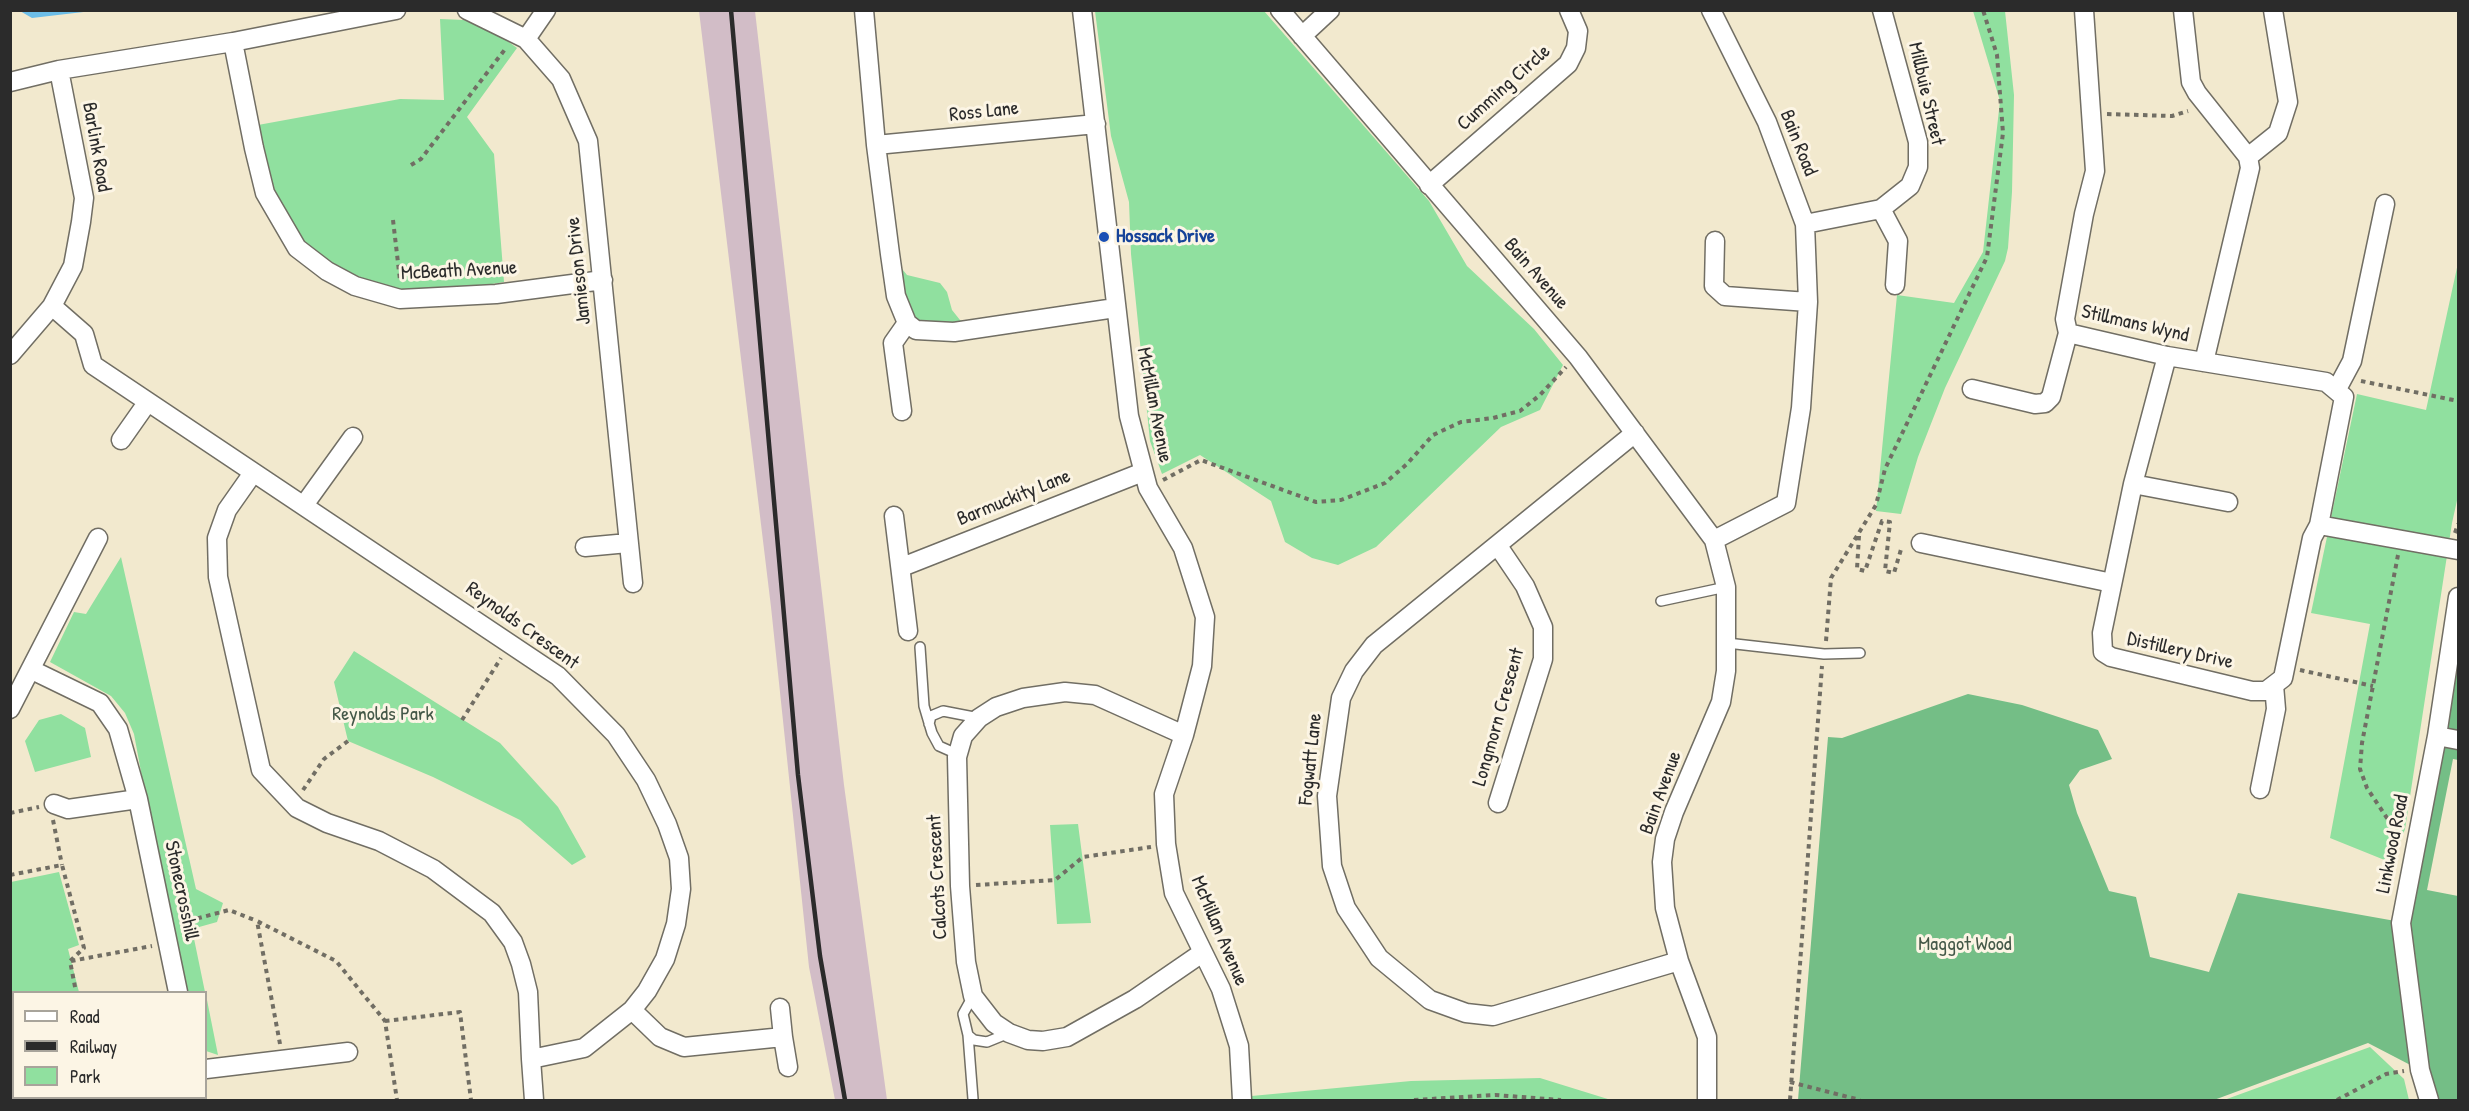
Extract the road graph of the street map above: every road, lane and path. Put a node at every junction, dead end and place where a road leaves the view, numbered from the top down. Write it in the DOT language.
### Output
graph roads {
  1 [pos="396,10"];
  2 [pos="467,10"];
  3 [pos="546,10"];
  4 [pos="864,10"];
  5 [pos="1082,10"];
  6 [pos="1280,10"];
  7 [pos="1330,10"];
  8 [pos="1569,10"];
  9 [pos="1711,10"];
  10 [pos="1882,10"];
  11 [pos="1983,10"];
  12 [pos="2084,10"];
  13 [pos="2183,10"];
  14 [pos="2273,10"];
  15 [pos="522,36"];
  16 [pos="1302,36"];
  17 [pos="233,42"];
  18 [pos="59,70"];
  19 [pos="10,82"];
  20 [pos="2206,105"];
  21 [pos="2091,113"];
  22 [pos="1096,124"];
  23 [pos="876,145"];
  24 [pos="2248,158"];
  25 [pos="411,165"];
  26 [pos="1429,184"];
  27 [pos="2385,204"];
  28 [pos="1881,209"];
  29 [pos="393,220"];
  30 [pos="1805,224"];
  31 [pos="1715,241"];
  32 [pos="603,280"];
  33 [pos="1895,285"];
  34 [pos="403,299"];
  35 [pos="1808,302"];
  36 [pos="51,306"];
  37 [pos="1115,308"];
  38 [pos="907,323"];
  39 [pos="2068,333"];
  40 [pos="10,355"];
  41 [pos="2167,356"];
  42 [pos="1578,357"];
  43 [pos="2204,362"];
  44 [pos="2360,381"];
  45 [pos="1972,389"];
  46 [pos="2337,389"];
  47 [pos="2358,393"];
  48 [pos="2458,401"];
  49 [pos="147,403"];
  50 [pos="902,411"];
  51 [pos="1635,433"];
  52 [pos="353,437"];
  53 [pos="121,440"];
  54 [pos="254,473"];
  55 [pos="1145,480"];
  56 [pos="2133,484"];
  57 [pos="2228,502"];
  58 [pos="304,505"];
  59 [pos="894,516"];
  60 [pos="2458,524"];
  61 [pos="2319,525"];
  62 [pos="2446,531"];
  63 [pos="1859,533"];
  64 [pos="98,538"];
  65 [pos="2401,539"];
  66 [pos="1714,540"];
  67 [pos="628,543"];
  68 [pos="1912,544"];
  69 [pos="1498,546"];
  70 [pos="585,547"];
  71 [pos="2458,550"];
  72 [pos="902,567"];
  73 [pos="633,583"];
  74 [pos="2112,583"];
  75 [pos="1726,587"];
  76 [pos="2458,597"];
  77 [pos="1661,601"];
  78 [pos="908,631"];
  79 [pos="511,642"];
  80 [pos="1727,643"];
  81 [pos="920,648"];
  82 [pos="1860,653"];
  83 [pos="1824,654"];
  84 [pos="2286,667"];
  85 [pos="32,670"];
  86 [pos="2274,685"];
  87 [pos="2373,686"];
  88 [pos="10,709"];
  89 [pos="979,718"];
  90 [pos="462,720"];
  91 [pos="929,724"];
  92 [pos="1184,735"];
  93 [pos="2437,736"];
  94 [pos="2458,740"];
  95 [pos="348,741"];
  96 [pos="957,754"];
  97 [pos="2260,789"];
  98 [pos="138,799"];
  99 [pos="1498,803"];
  100 [pos="54,804"];
  101 [pos="295,807"];
  102 [pos="10,813"];
  103 [pos="1166,844"];
  104 [pos="2400,844"];
  105 [pos="62,865"];
  106 [pos="10,875"];
  107 [pos="960,886"];
  108 [pos="257,921"];
  109 [pos="167,935"];
  110 [pos="1202,953"];
  111 [pos="1679,960"];
  112 [pos="70,961"];
  113 [pos="76,991"];
  114 [pos="178,991"];
  115 [pos="973,996"];
  116 [pos="780,1008"];
  117 [pos="632,1010"];
  118 [pos="385,1021"];
  119 [pos="1009,1033"];
  120 [pos="968,1035"];
  121 [pos="783,1037"];
  122 [pos="348,1052"];
  123 [pos="283,1059"];
  124 [pos="531,1059"];
  125 [pos="788,1067"];
  126 [pos="207,1069"];
  127 [pos="2409,1070"];
  128 [pos="1790,1082"];
  129 [pos="973,1099"];
  130 [pos="397,1101"];
  131 [pos="471,1101"];
  132 [pos="534,1101"];
  133 [pos="1242,1101"];
  134 [pos="1414,1101"];
  135 [pos="1561,1101"];
  136 [pos="1707,1101"];
  137 [pos="1790,1101"];
  138 [pos="1860,1101"];
  139 [pos="2337,1101"];
  140 [pos="2429,1101"];
  1 -- 17 [label="street"];
  2 -- 15 [label="street, Jamieson Drive"];
  3 -- 15 [label="street"];
  4 -- 23 [label="street"];
  5 -- 22 [label="street, McMillan Avenue"];
  6 -- 16 [label="street, Bain Avenue"];
  7 -- 16 [label="street"];
  8 -- 26 [label="street, Cumming Circle"];
  9 -- 30 [label="street, Bain Road"];
  10 -- 28 [label="street, Millbuie Street"];
  11 -- 63 [label="path"];
  12 -- 21 [label="street, Stillmans Wynd"];
  13 -- 20 [label="street"];
  14 -- 24 [label="street"];
  15 -- 25 [label="path"];
  15 -- 32 [label="street, Jamieson Drive"];
  16 -- 26 [label="street, Bain Avenue"];
  17 -- 18 [label="street"];
  17 -- 34 [label="street, McBeath Avenue"];
  18 -- 19 [label="street"];
  18 -- 36 [label="street, Barlink Road"];
  20 -- 21 [label="path"];
  20 -- 24 [label="street"];
  21 -- 39 [label="street, Stillmans Wynd"];
  22 -- 23 [label="street, Ross Lane"];
  22 -- 37 [label="street, McMillan Avenue"];
  23 -- 38 [label="street"];
  24 -- 43 [label="street"];
  26 -- 42 [label="street, Bain Avenue"];
  27 -- 46 [label="street"];
  28 -- 30 [label="street, Millbuie Street"];
  28 -- 33 [label="street"];
  29 -- 34 [label="path"];
  30 -- 35 [label="street, Bain Road"];
  31 -- 35 [label="street"];
  32 -- 34 [label="street, McBeath Avenue"];
  32 -- 67 [label="street, Jamieson Drive"];
  35 -- 66 [label="street, Bain Road"];
  36 -- 40 [label="street, Barlink Road"];
  36 -- 49 [label="street, Reynolds Crescent"];
  37 -- 38 [label="street"];
  37 -- 55 [label="street, McMillan Avenue"];
  38 -- 50 [label="street"];
  39 -- 41 [label="street, Stillmans Wynd"];
  39 -- 45 [label="street"];
  41 -- 43 [label="street, Stillmans Wynd"];
  41 -- 56 [label="street, Distillery Drive"];
  42 -- 51 [label="street, Bain Avenue"];
  42 -- 55 [label="path"];
  43 -- 46 [label="street, Stillmans Wynd"];
  44 -- 46 [label="path"];
  44 -- 47 [label="path"];
  44 -- 48 [label="path"];
  46 -- 61 [label="street"];
  49 -- 53 [label="street"];
  49 -- 54 [label="street, Reynolds Crescent"];
  51 -- 66 [label="street, Bain Avenue"];
  51 -- 69 [label="street, Fogwatt Lane"];
  52 -- 58 [label="street"];
  54 -- 58 [label="street, Reynolds Crescent"];
  54 -- 101 [label="street"];
  55 -- 72 [label="street, Barmuckity Lane"];
  55 -- 92 [label="street, McMillan Avenue"];
  56 -- 57 [label="street"];
  56 -- 74 [label="street, Distillery Drive"];
  58 -- 79 [label="street, Reynolds Crescent"];
  59 -- 72 [label="street"];
  60 -- 62 [label="path"];
  61 -- 65 [label="street"];
  61 -- 84 [label="street"];
  63 -- 68 [label="path"];
  63 -- 83 [label="path"];
  64 -- 85 [label="street"];
  65 -- 71 [label="street"];
  65 -- 87 [label="path"];
  66 -- 75 [label="street, Bain Avenue"];
  67 -- 70 [label="street"];
  67 -- 73 [label="street, Jamieson Drive"];
  68 -- 74 [label="street"];
  69 -- 99 [label="street, Longmorn Crescent"];
  69 -- 111 [label="street, Fogwatt Lane"];
  72 -- 78 [label="street"];
  74 -- 86 [label="street, Distillery Drive"];
  75 -- 77 [label="lane"];
  75 -- 80 [label="street, Bain Avenue"];
  76 -- 93 [label="street, Linkwood Road"];
  79 -- 90 [label="path"];
  79 -- 117 [label="street, Reynolds Crescent"];
  80 -- 83 [label="lane"];
  80 -- 111 [label="street, Bain Avenue"];
  81 -- 91 [label="lane"];
  82 -- 83 [label="lane"];
  83 -- 128 [label="path"];
  84 -- 86 [label="street"];
  84 -- 87 [label="path"];
  85 -- 88 [label="street"];
  85 -- 98 [label="street, Stonecrosshill"];
  86 -- 97 [label="street"];
  87 -- 104 [label="path"];
  89 -- 91 [label="lane"];
  89 -- 92 [label="street, Calcots Crescent"];
  89 -- 96 [label="street, Calcots Crescent"];
  91 -- 96 [label="lane"];
  92 -- 103 [label="street, McMillan Avenue"];
  93 -- 94 [label="street"];
  93 -- 140 [label="street, Linkwood Road"];
  95 -- 101 [label="path"];
  96 -- 107 [label="street, Calcots Crescent"];
  98 -- 100 [label="street"];
  98 -- 109 [label="street, Stonecrosshill"];
  100 -- 102 [label="path"];
  100 -- 105 [label="path"];
  101 -- 124 [label="street"];
  103 -- 107 [label="path"];
  103 -- 110 [label="street, McMillan Avenue"];
  105 -- 106 [label="path"];
  105 -- 112 [label="path"];
  107 -- 115 [label="street, Calcots Crescent"];
  108 -- 109 [label="path"];
  108 -- 118 [label="path"];
  108 -- 123 [label="path"];
  109 -- 112 [label="path"];
  109 -- 114 [label="street, Stonecrosshill"];
  110 -- 119 [label="street, Calcots Crescent"];
  110 -- 133 [label="street, McMillan Avenue"];
  111 -- 136 [label="street, Bain Avenue"];
  112 -- 113 [label="path"];
  115 -- 119 [label="street, Calcots Crescent"];
  115 -- 120 [label="lane, Calcots Crescent"];
  116 -- 121 [label="street"];
  117 -- 121 [label="street"];
  117 -- 124 [label="street, Reynolds Crescent"];
  118 -- 130 [label="path"];
  118 -- 131 [label="path"];
  119 -- 120 [label="lane"];
  120 -- 129 [label="lane, Calcots Crescent"];
  121 -- 125 [label="street"];
  122 -- 123 [label="street"];
  123 -- 126 [label="street"];
  124 -- 132 [label="street"];
  127 -- 139 [label="path"];
  128 -- 137 [label="path"];
  128 -- 138 [label="path"];
  134 -- 135 [label="path"];
}
